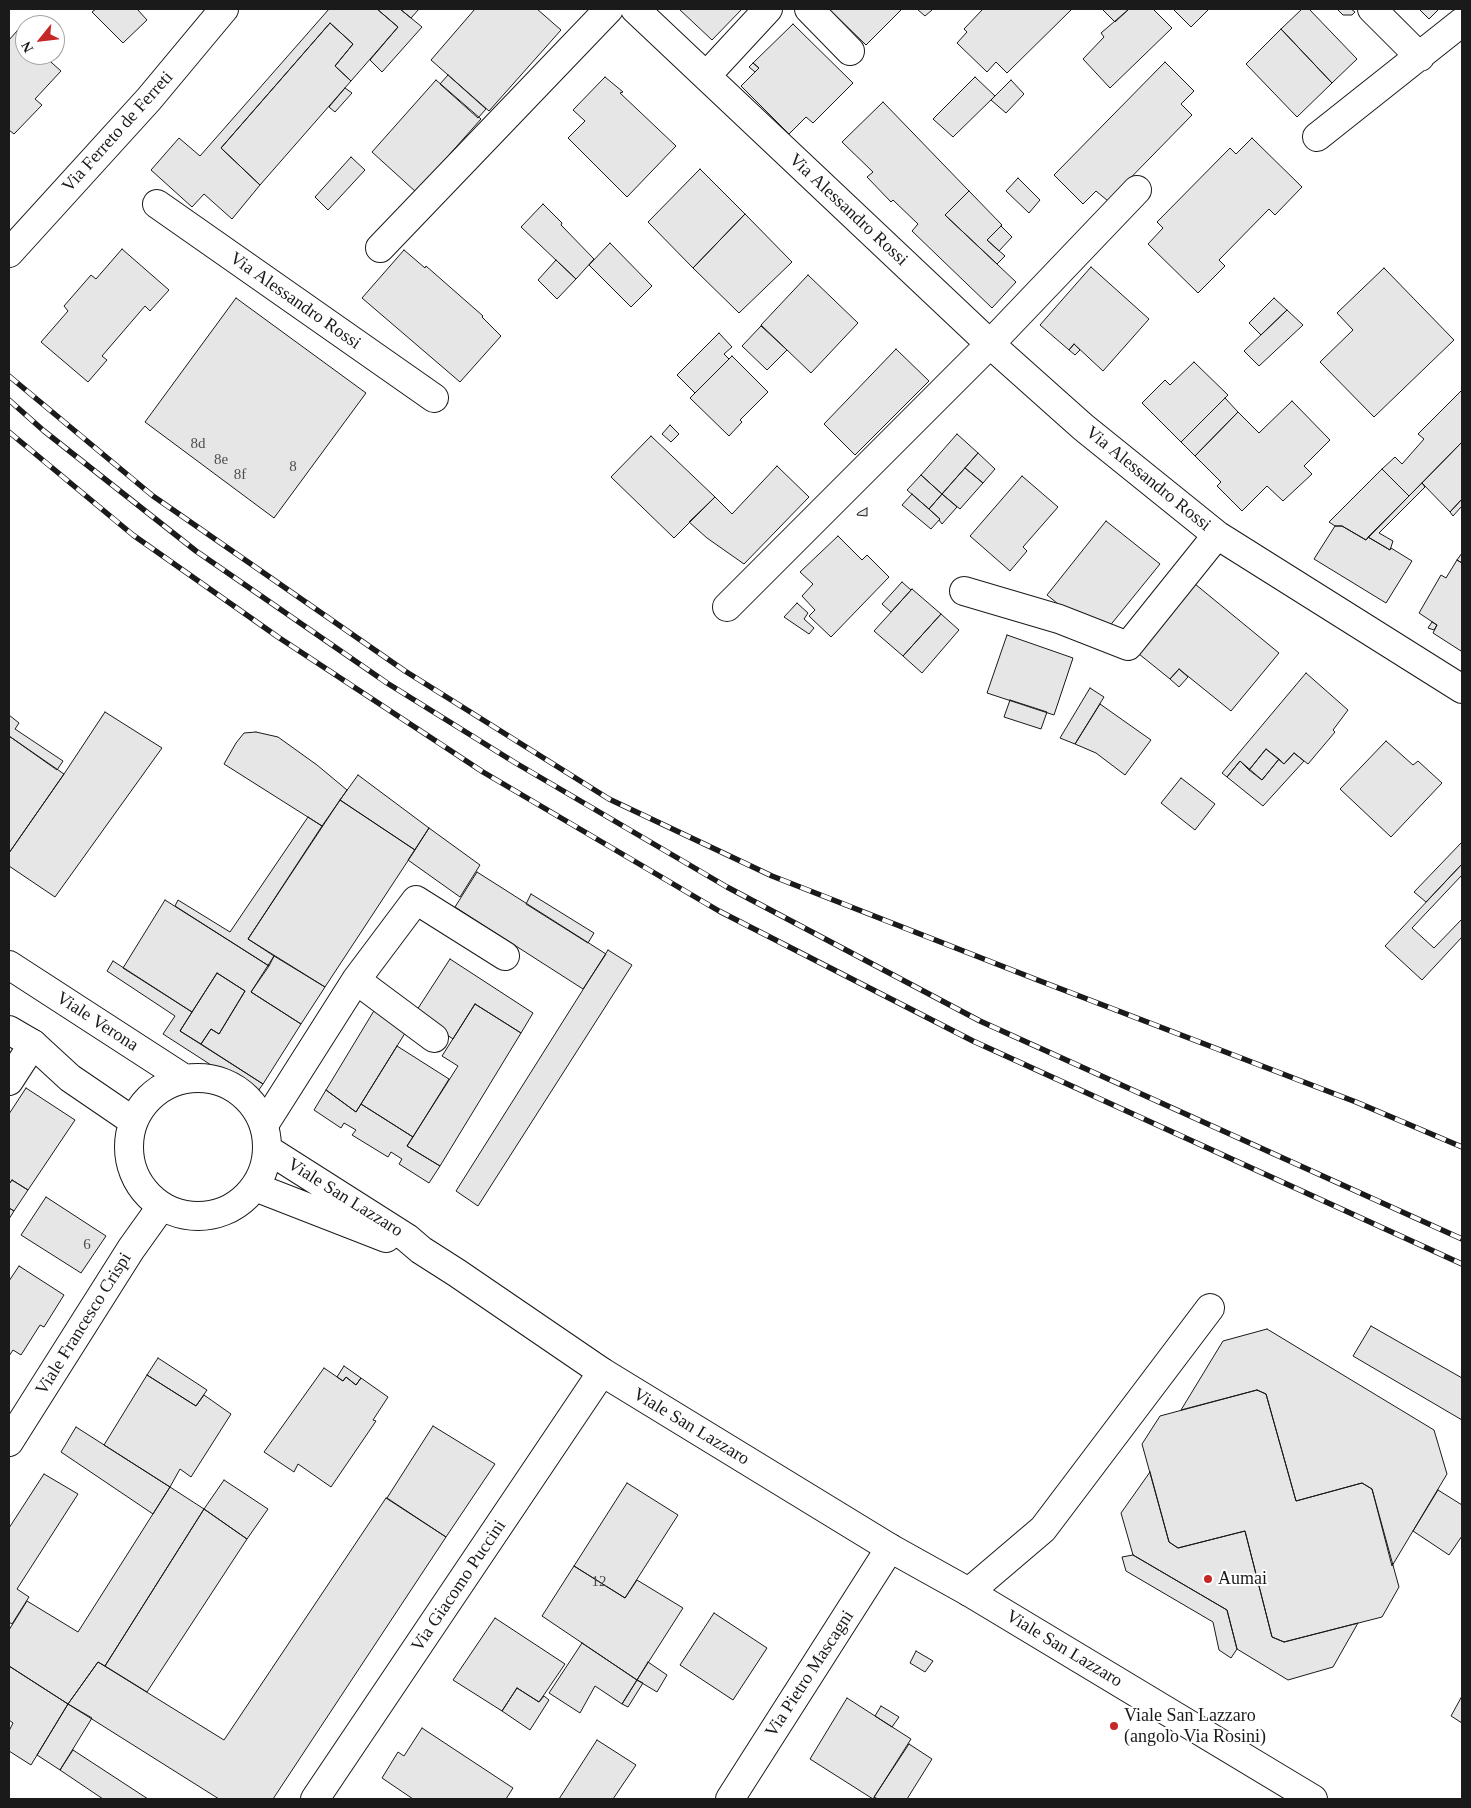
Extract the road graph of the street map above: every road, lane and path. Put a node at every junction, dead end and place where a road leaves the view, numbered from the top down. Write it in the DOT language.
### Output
graph roads {
  1 [pos="224,9"];
  2 [pos="609,9"];
  3 [pos="635,9"];
  4 [pos="768,9"];
  5 [pos="809,9"];
  6 [pos="1372,9"];
  7 [pos="1462,22"];
  8 [pos="850,51"];
  9 [pos="1420,57"];
  10 [pos="706,76"];
  11 [pos="1317,137"];
  12 [pos="1137,190"];
  13 [pos="157,204"];
  14 [pos="380,248"];
  15 [pos="9,253"];
  16 [pos="990,344"];
  17 [pos="434,398"];
  18 [pos="1217,535"];
  19 [pos="964,591"];
  20 [pos="727,607"];
  21 [pos="1462,689"];
  22 [pos="504,956"];
  23 [pos="9,965"];
  24 [pos="356,980"];
  25 [pos="9,1030"];
  26 [pos="434,1038"];
  27 [pos="33,1044"];
  28 [pos="185,1079"];
  29 [pos="9,1081"];
  30 [pos="133,1121"];
  31 [pos="265,1137"];
  32 [pos="255,1187"];
  33 [pos="161,1207"];
  34 [pos="421,1250"];
  35 [pos="1210,1308"];
  36 [pos="602,1372"];
  37 [pos="9,1442"];
  38 [pos="890,1548"];
  39 [pos="969,1592"];
  40 [pos="315,1799"];
  41 [pos="730,1799"];
  42 [pos="1313,1799"];
  1 -- 15 [label="street, Via Ferreto de Ferreti"];
  2 -- 14 [label="street"];
  3 -- 10 [label="street, Via Alessandro Rossi"];
  4 -- 10 [label="street"];
  5 -- 8 [label="street"];
  6 -- 9 [label="street"];
  7 -- 9 [label="street"];
  9 -- 11 [label="street"];
  10 -- 16 [label="street, Via Alessandro Rossi"];
  12 -- 16 [label="street"];
  13 -- 17 [label="street, Via Alessandro Rossi"];
  16 -- 18 [label="street, Via Alessandro Rossi"];
  16 -- 20 [label="street"];
  18 -- 19 [label="street, Via Alessandro Rossi"];
  18 -- 21 [label="street, Via Alessandro Rossi"];
  22 -- 24 [label="street"];
  23 -- 28 [label="street, Viale Verona"];
  24 -- 26 [label="street"];
  24 -- 31 [label="street"];
  25 -- 27 [label="street"];
  27 -- 29 [label="street"];
  27 -- 30 [label="street"];
  28 -- 30 [label="street"];
  28 -- 31 [label="street"];
  30 -- 33 [label="street"];
  31 -- 32 [label="street"];
  31 -- 34 [label="street, Viale San Lazzaro"];
  32 -- 33 [label="street"];
  32 -- 34 [label="street, Viale San Lazzaro"];
  33 -- 37 [label="street, Viale Francesco Crispi"];
  34 -- 36 [label="street, Viale San Lazzaro"];
  35 -- 39 [label="street"];
  36 -- 38 [label="street, Viale San Lazzaro"];
  36 -- 40 [label="street, Via Giacomo Puccini"];
  38 -- 39 [label="street, Viale San Lazzaro"];
  38 -- 41 [label="street, Via Pietro Mascagni"];
  39 -- 42 [label="street, Viale San Lazzaro"];
}
